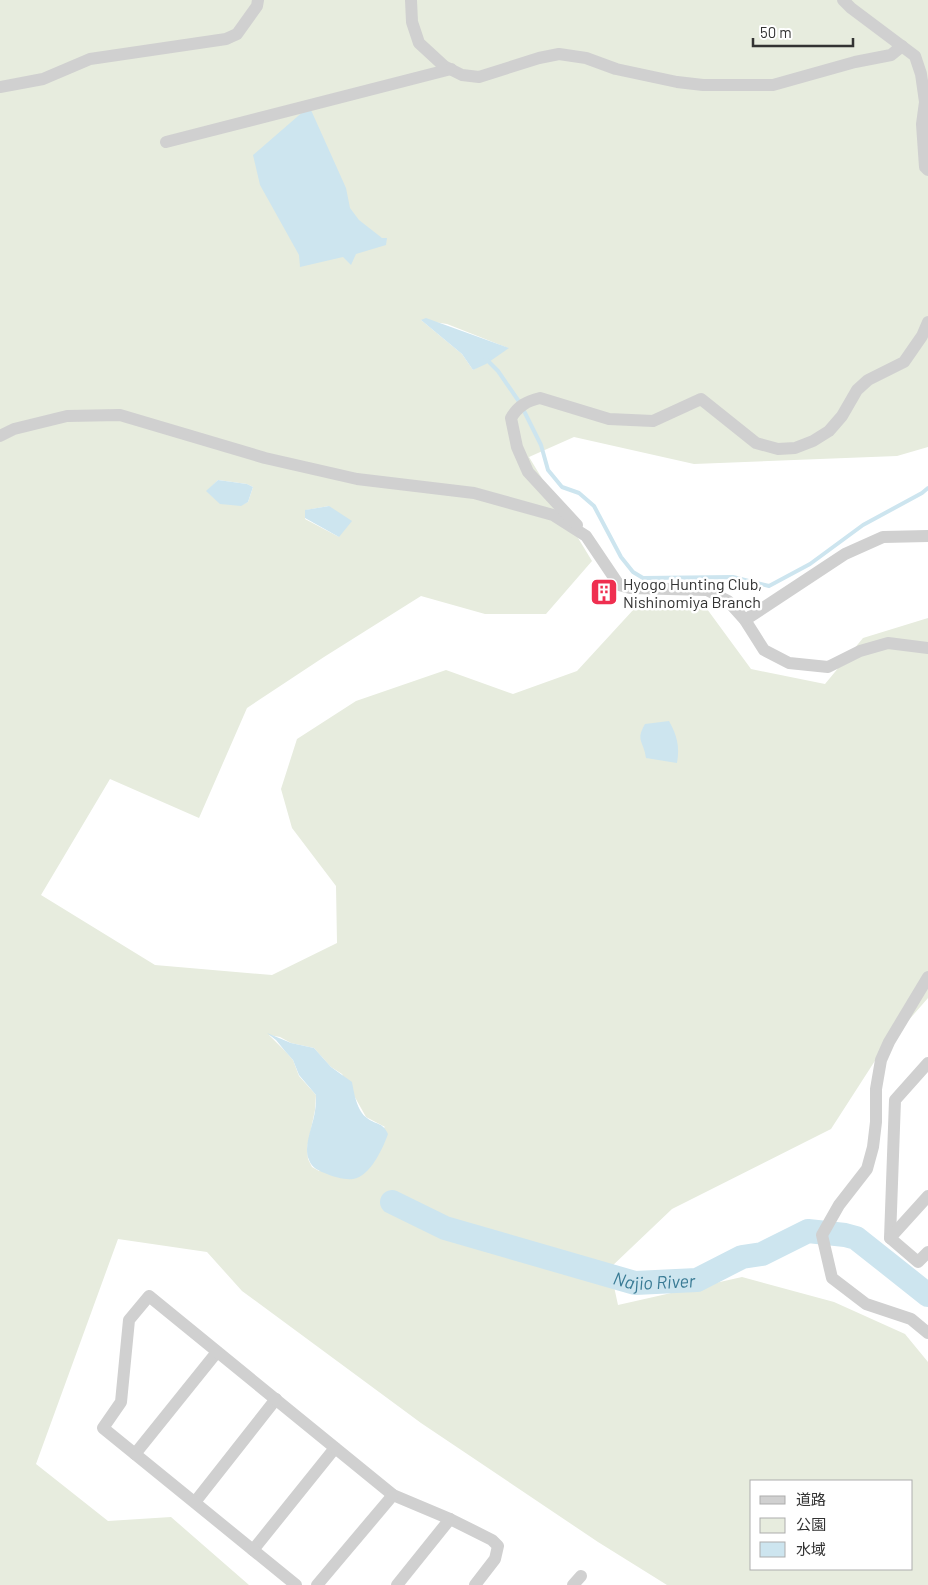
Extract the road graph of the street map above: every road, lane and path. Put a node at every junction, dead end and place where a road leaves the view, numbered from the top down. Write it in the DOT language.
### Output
graph roads {
  1 [pos="258,0"];
  2 [pos="411,0"];
  3 [pos="843,0"];
  4 [pos="902,46"];
  5 [pos="451,69"];
  6 [pos="0,87"];
  7 [pos="166,142"];
  8 [pos="928,170"];
  9 [pos="928,322"];
  10 [pos="0,436"];
  11 [pos="586,536"];
  12 [pos="928,536"];
  13 [pos="745,620"];
  14 [pos="928,648"];
  15 [pos="928,977"];
  16 [pos="928,1063"];
  17 [pos="928,1196"];
  18 [pos="890,1238"];
  19 [pos="928,1252"];
  20 [pos="928,1333"];
  21 [pos="217,1352"];
  22 [pos="276,1399"];
  23 [pos="335,1448"];
  24 [pos="135,1454"];
  25 [pos="393,1495"];
  26 [pos="195,1502"];
  27 [pos="450,1519"];
  28 [pos="253,1550"];
  29 [pos="296,1585"];
  30 [pos="317,1585"];
  31 [pos="397,1585"];
  32 [pos="475,1585"];
  1 -- 6 [label="street"];
  2 -- 5 [label="street"];
  3 -- 4 [label="street"];
  4 -- 5 [label="street"];
  4 -- 8 [label="street"];
  5 -- 7 [label="street"];
  9 -- 11 [label="street"];
  10 -- 11 [label="street"];
  11 -- 13 [label="street"];
  12 -- 13 [label="street"];
  13 -- 14 [label="street"];
  15 -- 20 [label="street"];
  16 -- 18 [label="street"];
  17 -- 18 [label="street"];
  18 -- 19 [label="street"];
  21 -- 22 [label="street"];
  21 -- 24 [label="street"];
  21 -- 24 [label="street"];
  22 -- 23 [label="street"];
  22 -- 26 [label="street"];
  23 -- 25 [label="street"];
  23 -- 28 [label="street"];
  24 -- 26 [label="street"];
  25 -- 27 [label="street"];
  25 -- 30 [label="street"];
  26 -- 28 [label="street"];
  27 -- 31 [label="street"];
  27 -- 32 [label="street"];
  28 -- 29 [label="street"];
}
